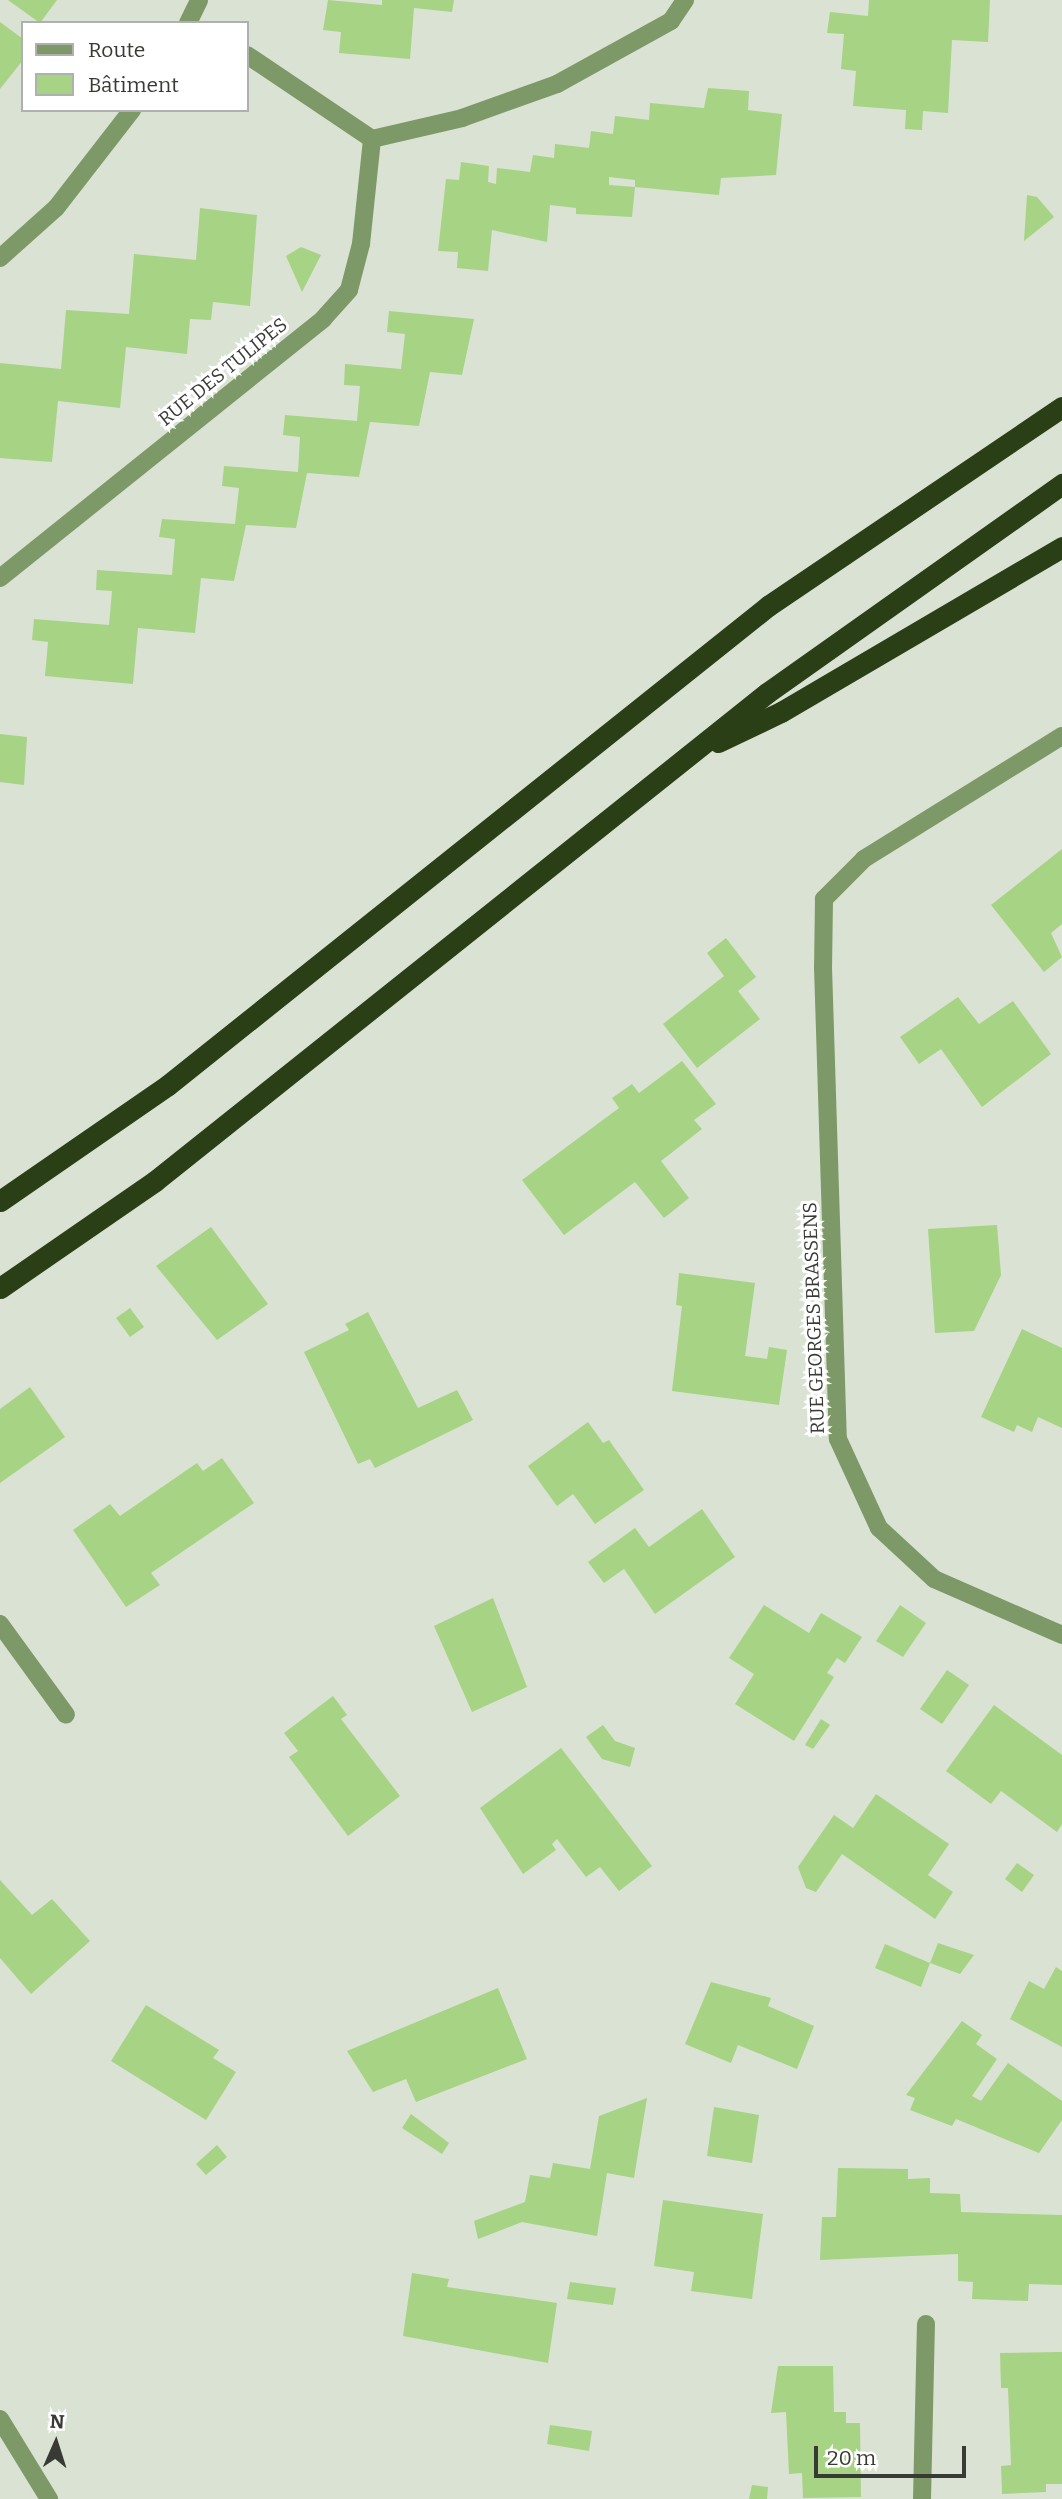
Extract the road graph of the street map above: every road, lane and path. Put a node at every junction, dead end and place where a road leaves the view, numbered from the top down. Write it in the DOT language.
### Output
graph roads {
  1 [pos="199,0"];
  2 [pos="685,0"];
  3 [pos="193,21"];
  4 [pos="248,56"];
  5 [pos="130,112"];
  6 [pos="372,139"];
  7 [pos="0,258"];
  8 [pos="1062,407"];
  9 [pos="1062,484"];
  10 [pos="1062,547"];
  11 [pos="0,578"];
  12 [pos="1062,736"];
  13 [pos="681,759"];
  14 [pos="0,1201"];
  15 [pos="0,1288"];
  16 [pos="0,1624"];
  17 [pos="1062,1635"];
  18 [pos="66,1715"];
  19 [pos="926,2324"];
  20 [pos="0,2419"];
  21 [pos="49,2499"];
  22 [pos="922,2499"];
  1 -- 3 [label="street"];
  2 -- 6 [label="street"];
  4 -- 6 [label="street"];
  5 -- 7 [label="street"];
  6 -- 11 [label="street, RUE DES TULIPES"];
  8 -- 14 [label="highway"];
  9 -- 13 [label="highway"];
  10 -- 13 [label="highway"];
  12 -- 17 [label="street, RUE GEORGES BRASSENS"];
  13 -- 15 [label="highway"];
  16 -- 18 [label="street"];
  19 -- 22 [label="street"];
  20 -- 21 [label="street"];
}
